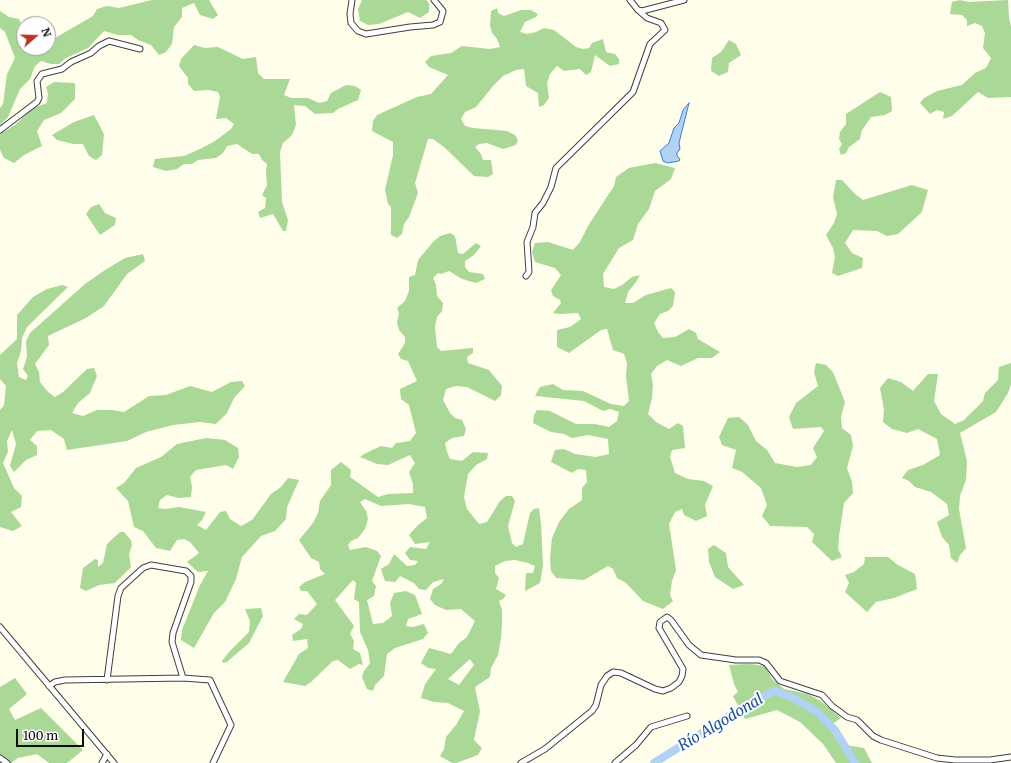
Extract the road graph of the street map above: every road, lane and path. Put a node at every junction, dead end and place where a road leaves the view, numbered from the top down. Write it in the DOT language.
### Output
graph roads {
  1 [pos="352,0"];
  2 [pos="434,0"];
  3 [pos="630,0"];
  4 [pos="684,0"];
  5 [pos="638,10"];
  6 [pos="140,49"];
  7 [pos="0,130"];
  8 [pos="526,276"];
  9 [pos="0,628"];
  10 [pos="183,678"];
  11 [pos="107,680"];
  12 [pos="50,686"];
  13 [pos="687,716"];
  14 [pos="106,754"];
  15 [pos="0,758"];
  16 [pos="1011,758"];
  17 [pos="7,763"];
  18 [pos="102,763"];
  19 [pos="114,763"];
  20 [pos="213,763"];
  21 [pos="521,763"];
  22 [pos="615,763"];
  1 -- 2 [label="street"];
  3 -- 5 [label="street"];
  4 -- 5 [label="street"];
  5 -- 8 [label="street"];
  6 -- 7 [label="street"];
  9 -- 12 [label="street"];
  10 -- 11 [label="street"];
  10 -- 11 [label="street"];
  10 -- 20 [label="street"];
  11 -- 12 [label="street"];
  12 -- 14 [label="street"];
  13 -- 22 [label="street"];
  14 -- 18 [label="street"];
  14 -- 19 [label="street"];
  15 -- 17 [label="street"];
  16 -- 21 [label="street"];
}
